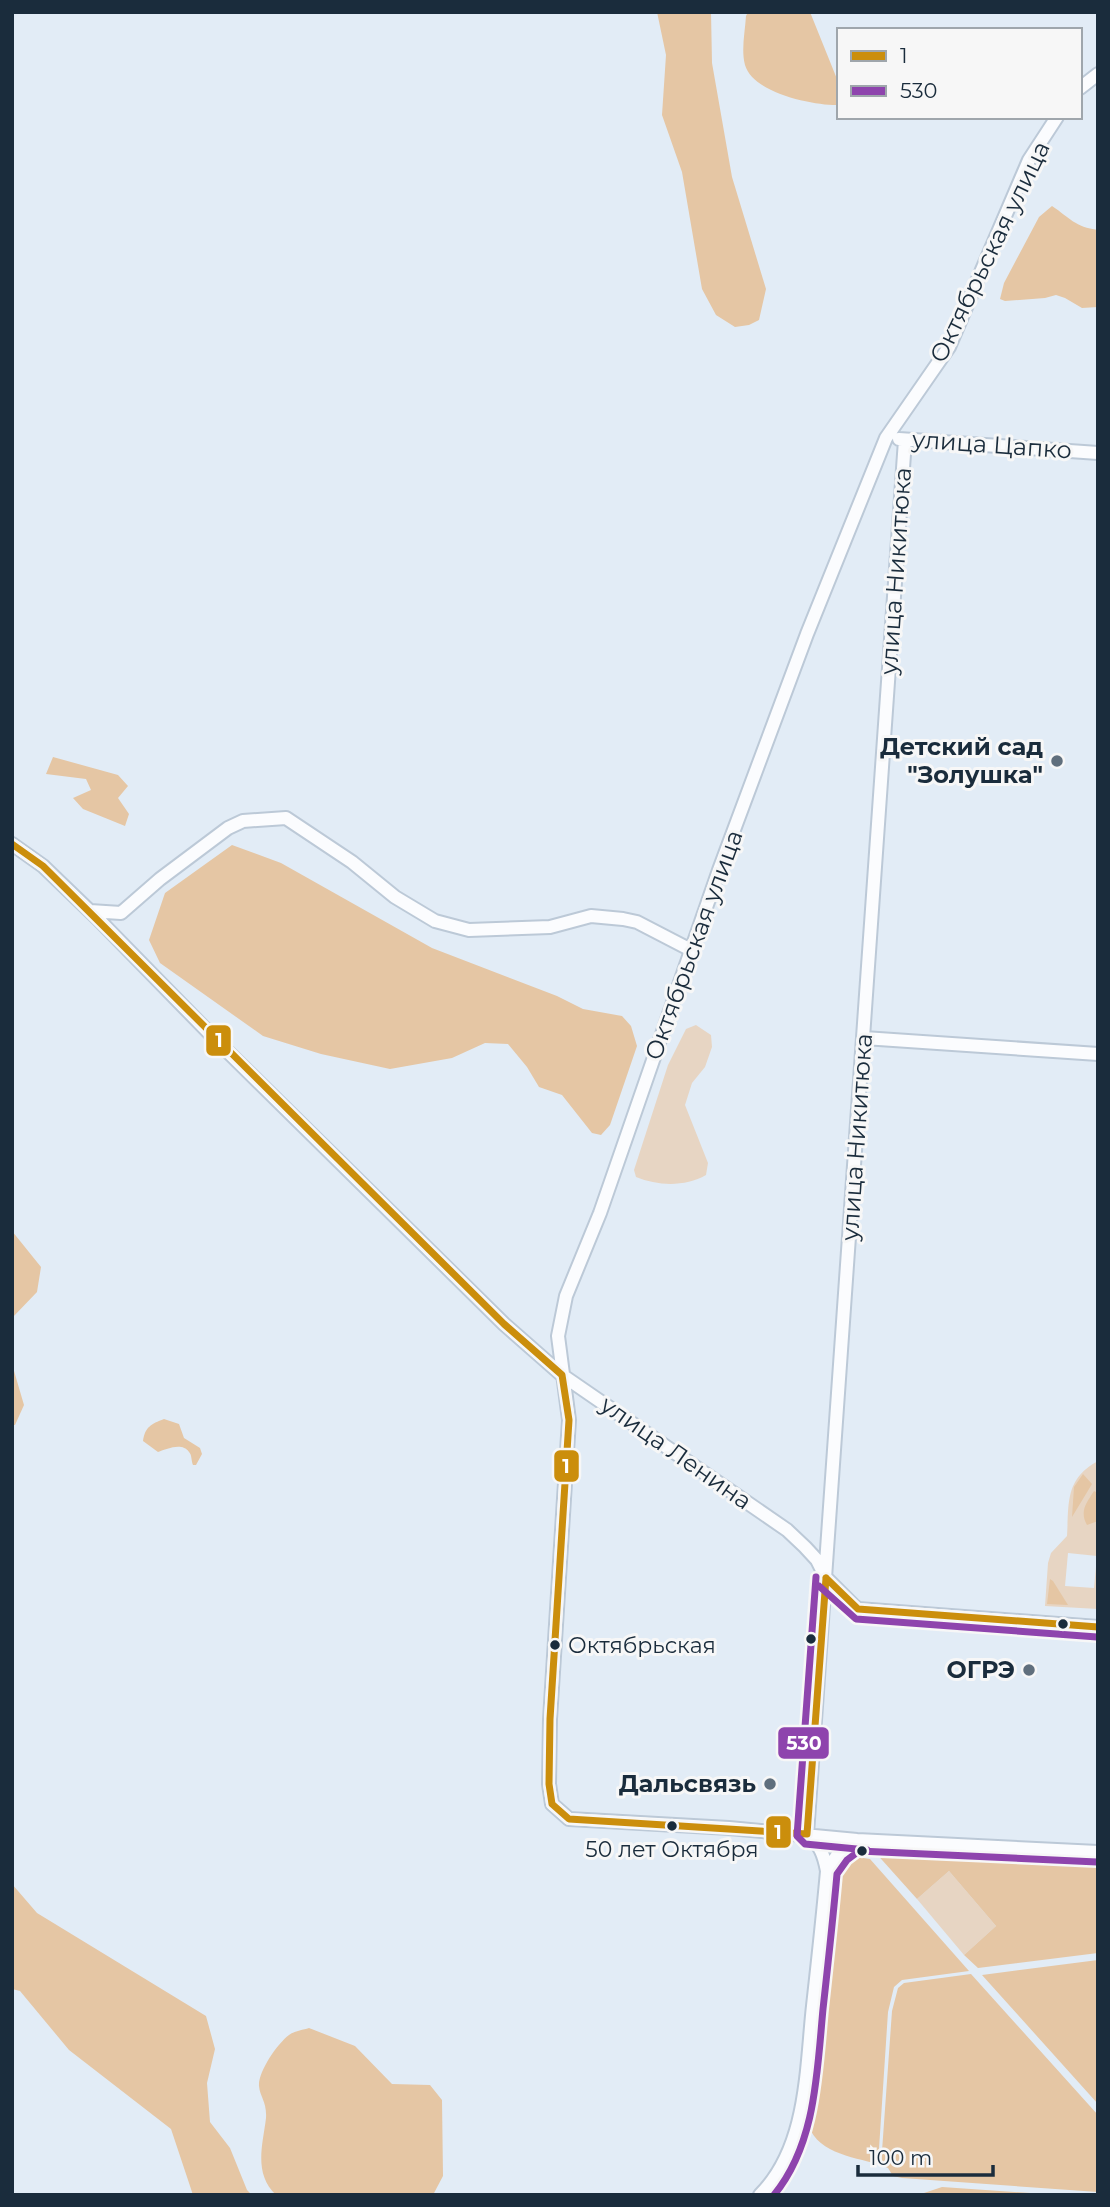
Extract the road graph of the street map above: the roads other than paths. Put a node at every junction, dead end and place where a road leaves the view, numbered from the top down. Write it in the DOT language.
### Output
graph roads {
  1 [pos="1098,74"];
  2 [pos="1082,86"];
  3 [pos="1056,119"];
  4 [pos="886,438"];
  5 [pos="905,440"];
  6 [pos="1098,453"];
  7 [pos="12,844"];
  8 [pos="89,911"];
  9 [pos="121,913"];
  10 [pos="115,936"];
  11 [pos="691,950"];
  12 [pos="864,1038"];
  13 [pos="1098,1054"];
  14 [pos="562,1375"];
  15 [pos="826,1578"];
  16 [pos="1098,1627"];
  17 [pos="807,1834"];
  18 [pos="857,1840"];
  19 [pos="1098,1852"];
  20 [pos="827,1871"];
  21 [pos="760,2195"];
  1 -- 2 [label="street"];
  3 -- 4 [label="street, Октябрьская улица"];
  4 -- 5 [label="street, улица Цапко"];
  4 -- 11 [label="street, Октябрьская улица"];
  5 -- 6 [label="street, улица Цапко"];
  5 -- 12 [label="street, улица Никитюка"];
  7 -- 8 [label="street, улица Ленина"];
  8 -- 9 [label="street"];
  8 -- 10 [label="street, улица Ленина"];
  9 -- 10 [label="street"];
  9 -- 11 [label="street"];
  10 -- 14 [label="street, улица Ленина"];
  11 -- 14 [label="street, Октябрьская улица"];
  12 -- 13 [label="street"];
  12 -- 15 [label="street, улица Никитюка"];
  14 -- 15 [label="street, улица Ленина"];
  14 -- 17 [label="street, Октябрьская улица"];
  15 -- 16 [label="street, улица Ленина"];
  15 -- 17 [label="street, улица Никитюка"];
  17 -- 18 [label="street"];
  17 -- 20 [label="street"];
  18 -- 19 [label="street"];
  18 -- 20 [label="street"];
  20 -- 21 [label="street"];
}
